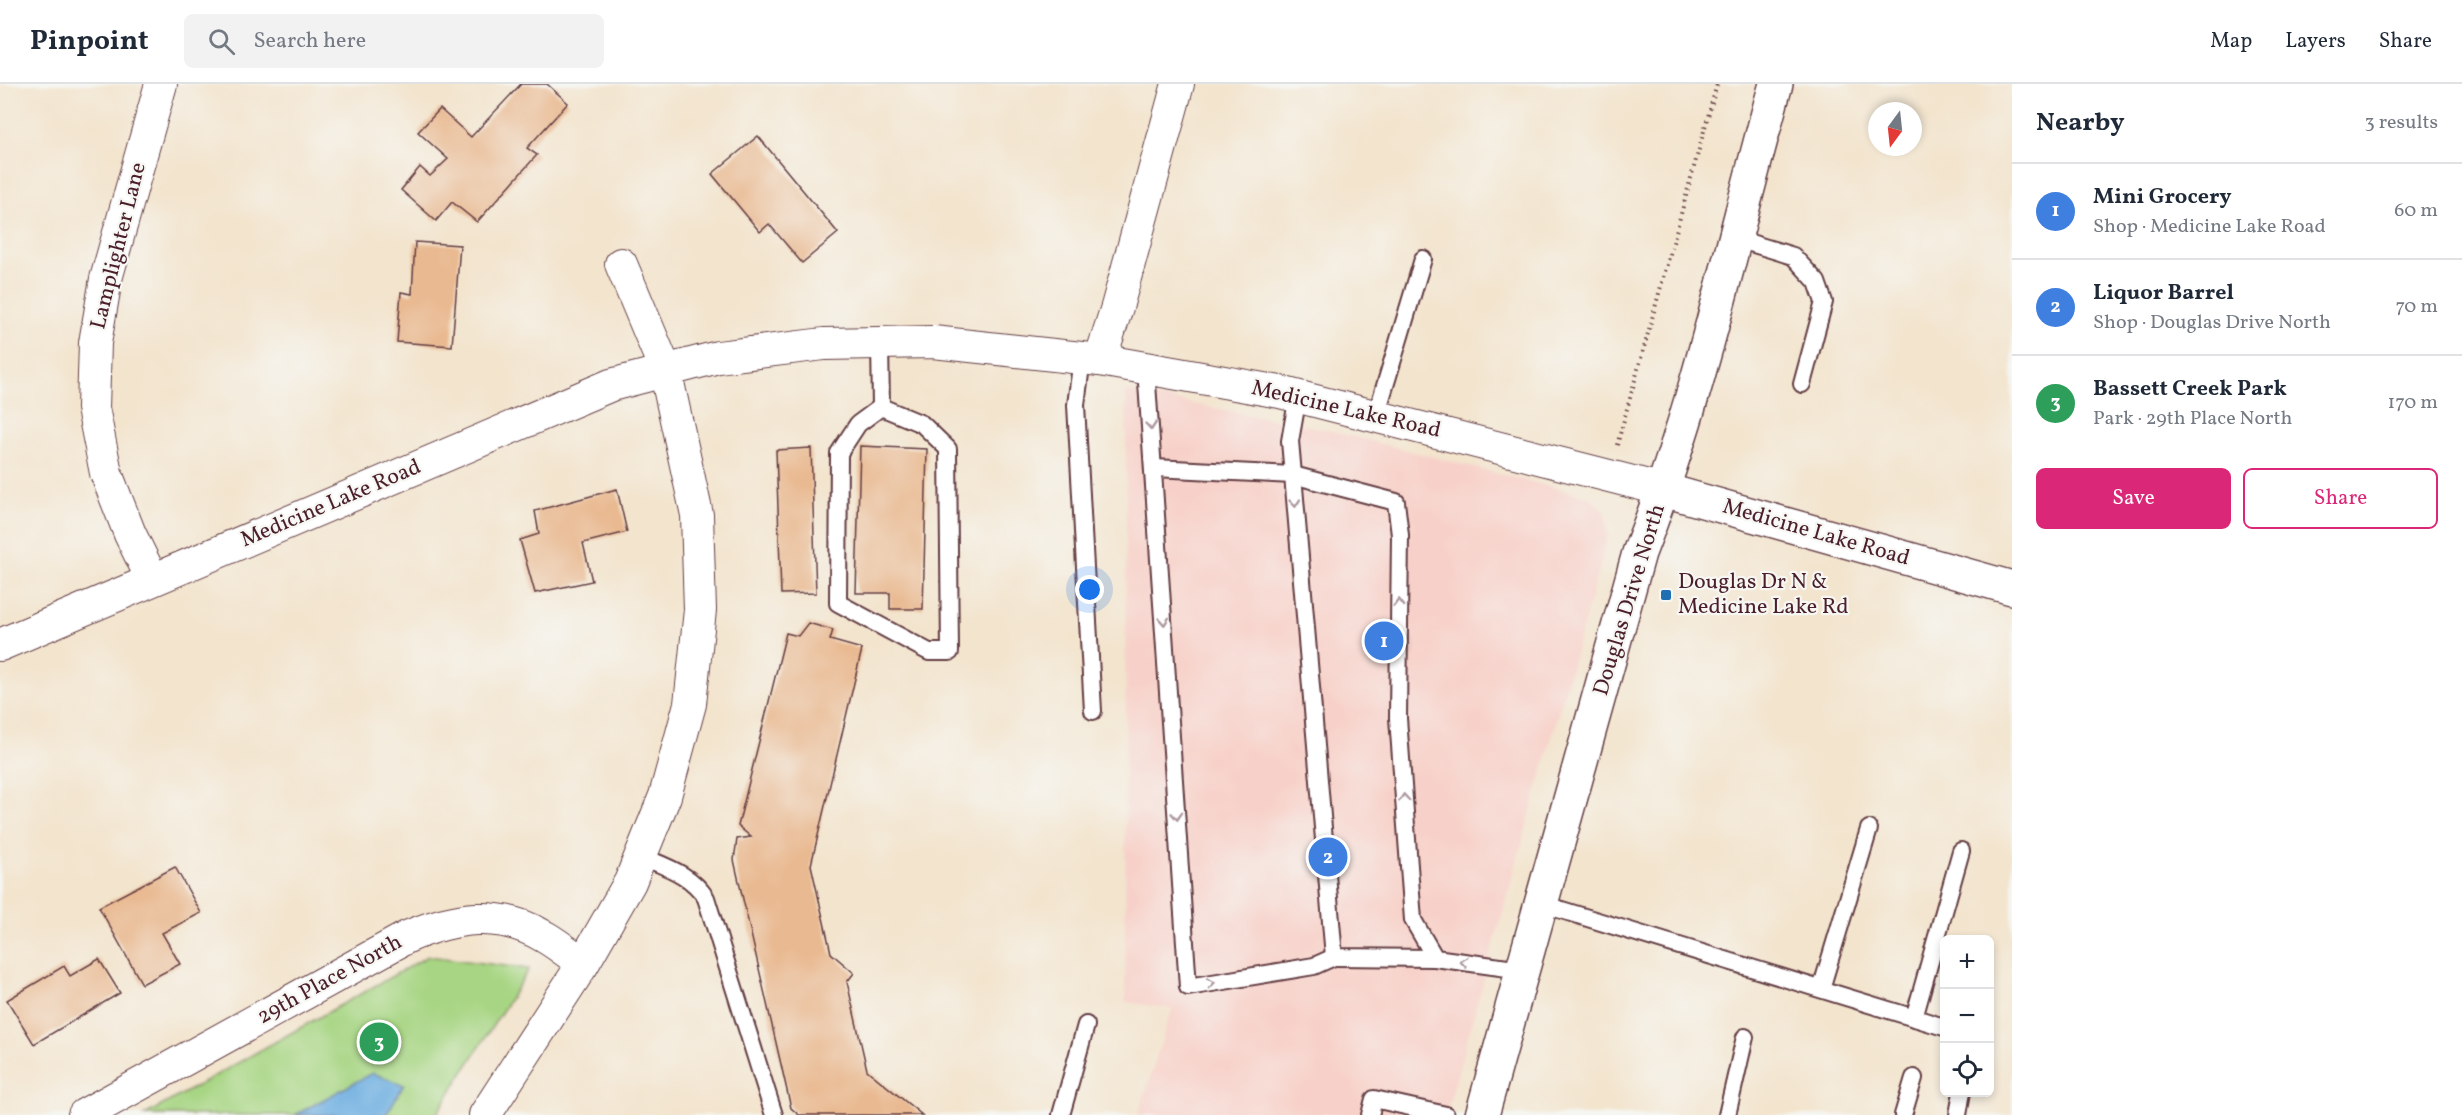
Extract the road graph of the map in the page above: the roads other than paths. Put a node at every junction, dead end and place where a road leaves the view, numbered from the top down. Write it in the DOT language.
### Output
graph roads {
  1 [pos="161,84"];
  2 [pos="1178,84"];
  3 [pos="1776,84"];
  4 [pos="1734,238"];
  5 [pos="1423,259"];
  6 [pos="621,264"];
  7 [pos="880,343"];
  8 [pos="1091,359"];
  9 [pos="1146,368"];
  10 [pos="665,369"];
  11 [pos="1802,384"];
  12 [pos="1298,396"];
  13 [pos="881,407"];
  14 [pos="1376,416"];
  15 [pos="1154,468"];
  16 [pos="1293,475"];
  17 [pos="1664,490"];
  18 [pos="152,579"];
  19 [pos="2012,588"];
  20 [pos="0,645"];
  21 [pos="1093,711"];
  22 [pos="1869,829"];
  23 [pos="1961,851"];
  24 [pos="641,856"];
  25 [pos="1542,904"];
  26 [pos="1334,957"];
  27 [pos="1435,958"];
  28 [pos="583,964"];
  29 [pos="1522,970"];
  30 [pos="1821,989"];
  31 [pos="1914,1018"];
  32 [pos="1086,1024"];
  33 [pos="1940,1026"];
  34 [pos="1745,1036"];
  35 [pos="1914,1078"];
  36 [pos="1961,1097"];
  37 [pos="489,1114"];
  38 [pos="84,1115"];
  39 [pos="774,1115"];
  40 [pos="1061,1115"];
  41 [pos="1370,1115"];
  42 [pos="1446,1115"];
  43 [pos="1482,1115"];
  44 [pos="1727,1115"];
  45 [pos="1903,1115"];
  46 [pos="1958,1115"];
  1 -- 18 [label="street, Lamplighter Lane"];
  2 -- 8 [label="street"];
  3 -- 4 [label="street, Douglas Drive North"];
  4 -- 11 [label="lane"];
  4 -- 17 [label="street, Douglas Drive North"];
  5 -- 14 [label="lane"];
  6 -- 10 [label="street"];
  7 -- 8 [label="street, Medicine Lake Road"];
  7 -- 10 [label="street, Medicine Lake Road"];
  7 -- 13 [label="lane"];
  8 -- 9 [label="street, Medicine Lake Road"];
  8 -- 21 [label="lane"];
  9 -- 12 [label="street, Medicine Lake Road"];
  9 -- 15 [label="lane, one-way"];
  10 -- 18 [label="street, Medicine Lake Road"];
  10 -- 24 [label="street"];
  12 -- 14 [label="street, Medicine Lake Road"];
  12 -- 16 [label="lane"];
  13 -- 13 [label="lane"];
  14 -- 17 [label="street, Medicine Lake Road"];
  15 -- 16 [label="lane"];
  15 -- 26 [label="lane, one-way"];
  16 -- 26 [label="lane, one-way"];
  27 -- 16 [label="lane, one-way"];
  17 -- 19 [label="street, Medicine Lake Road"];
  17 -- 25 [label="street, Douglas Drive North"];
  18 -- 20 [label="street, Medicine Lake Road"];
  22 -- 30 [label="lane"];
  23 -- 31 [label="lane"];
  24 -- 28 [label="street"];
  24 -- 39 [label="lane"];
  25 -- 29 [label="street, Douglas Drive North"];
  25 -- 30 [label="lane"];
  26 -- 27 [label="lane"];
  29 -- 27 [label="lane, one-way"];
  28 -- 37 [label="street"];
  28 -- 38 [label="street, 29th Place North"];
  29 -- 43 [label="street, Douglas Drive North"];
  30 -- 31 [label="lane"];
  31 -- 33 [label="lane"];
  32 -- 40 [label="lane"];
  34 -- 44 [label="lane"];
  35 -- 45 [label="lane"];
  36 -- 46 [label="lane"];
  41 -- 42 [label="lane"];
}
